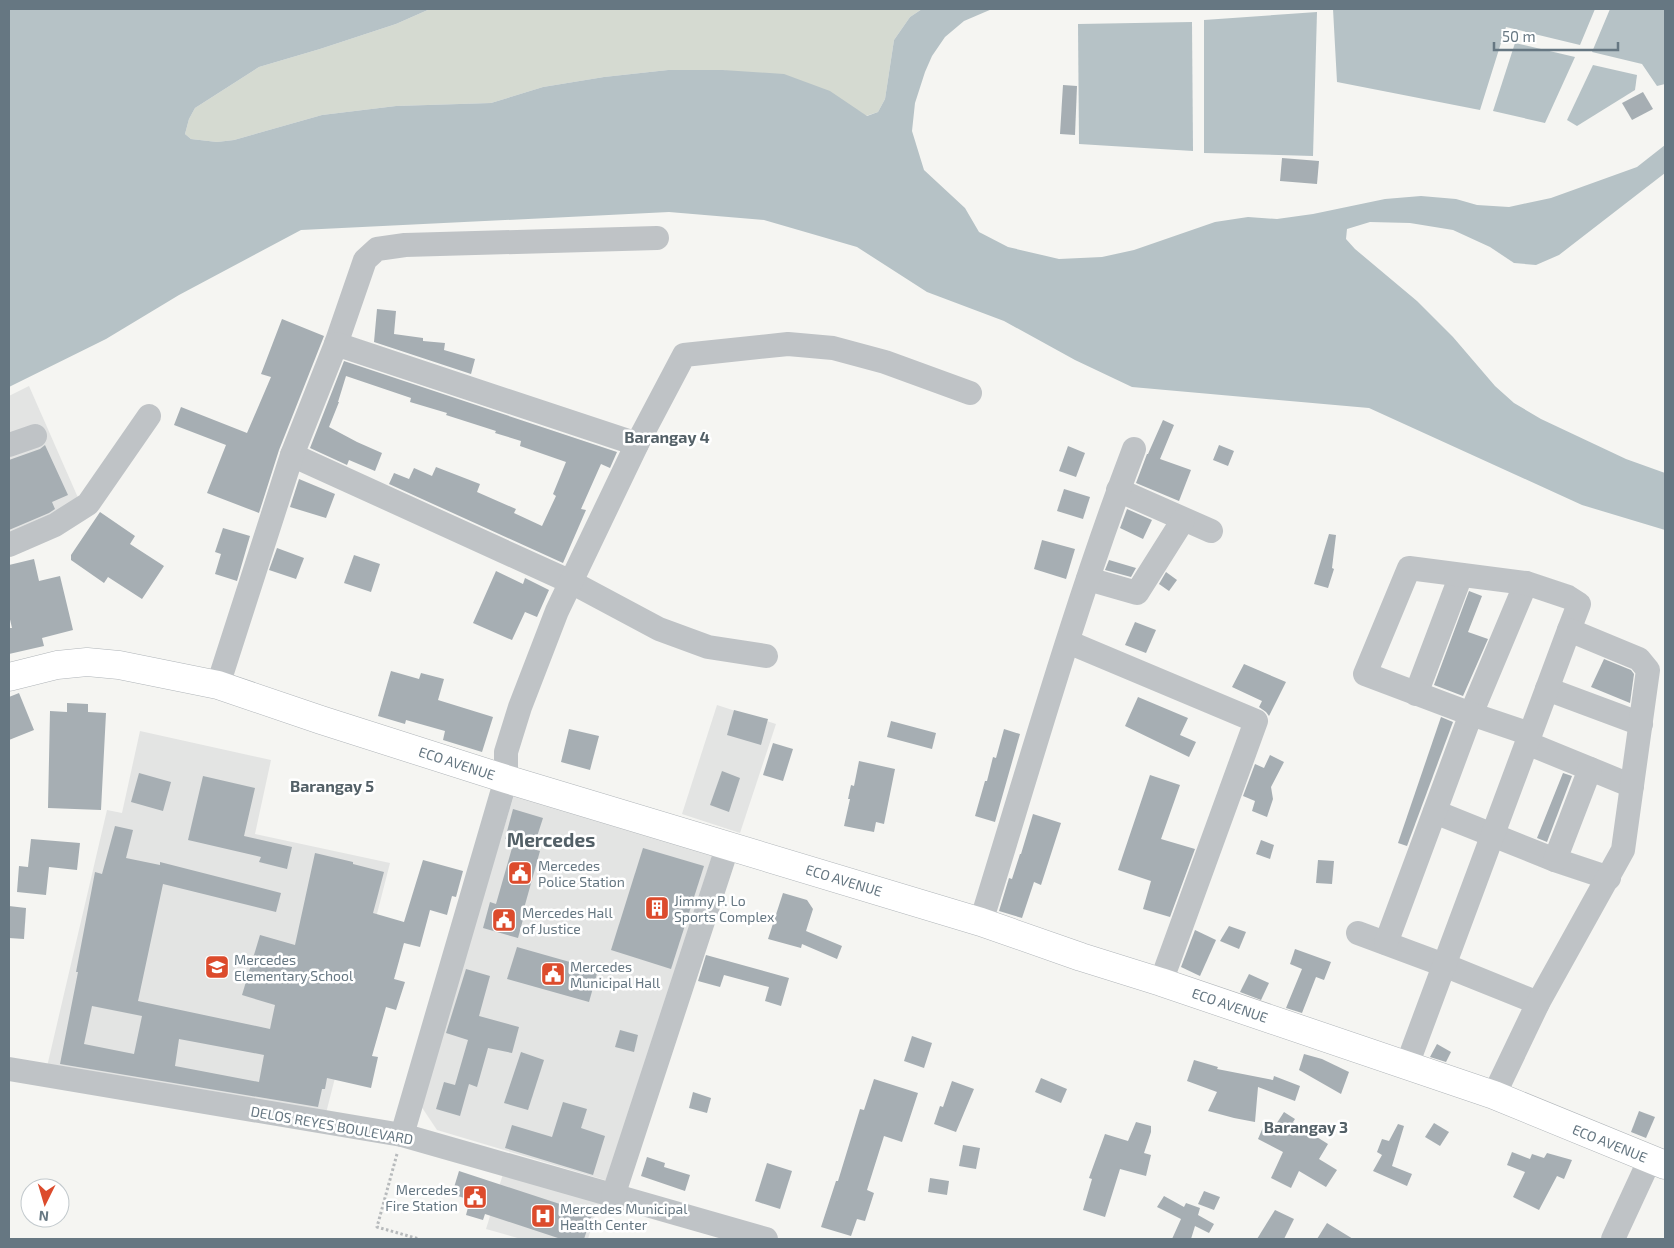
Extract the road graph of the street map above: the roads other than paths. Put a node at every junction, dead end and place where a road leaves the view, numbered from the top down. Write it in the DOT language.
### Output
graph roads {
  1 [pos="657,238"];
  2 [pos="336,344"];
  3 [pos="970,393"];
  4 [pos="149,416"];
  5 [pos="35,436"];
  6 [pos="637,444"];
  7 [pos="9,445"];
  8 [pos="1134,449"];
  9 [pos="292,455"];
  10 [pos="1118,490"];
  11 [pos="1183,520"];
  12 [pos="1211,531"];
  13 [pos="9,545"];
  14 [pos="1462,575"];
  15 [pos="1088,580"];
  16 [pos="571,582"];
  17 [pos="1526,583"];
  18 [pos="1569,630"];
  19 [pos="1068,642"];
  20 [pos="766,656"];
  21 [pos="9,677"];
  22 [pos="218,685"];
  23 [pos="1547,689"];
  24 [pos="1416,694"];
  25 [pos="1471,714"];
  26 [pos="1641,724"];
  27 [pos="1529,738"];
  28 [pos="1590,769"];
  29 [pos="506,778"];
  30 [pos="1632,786"];
  31 [pos="1435,812"];
  32 [pos="1492,835"];
  33 [pos="728,845"];
  34 [pos="1555,860"];
  35 [pos="1608,878"];
  36 [pos="981,922"];
  37 [pos="1358,933"];
  38 [pos="1386,943"];
  39 [pos="1444,965"];
  40 [pos="1161,982"];
  41 [pos="1538,1004"];
  42 [pos="1406,1065"];
  43 [pos="9,1069"];
  44 [pos="1494,1095"];
  45 [pos="402,1135"];
  46 [pos="1658,1162"];
  47 [pos="614,1196"];
  48 [pos="766,1239"];
  49 [pos="1613,1239"];
  1 -- 2 [label="street"];
  2 -- 6 [label="street"];
  2 -- 9 [label="street"];
  3 -- 6 [label="street"];
  4 -- 13 [label="street"];
  5 -- 7 [label="street"];
  6 -- 16 [label="street"];
  8 -- 10 [label="street"];
  9 -- 16 [label="street"];
  9 -- 22 [label="street"];
  10 -- 11 [label="street"];
  10 -- 15 [label="street"];
  11 -- 12 [label="street"];
  11 -- 15 [label="street"];
  14 -- 17 [label="street"];
  14 -- 24 [label="street"];
  14 -- 24 [label="street"];
  15 -- 19 [label="street"];
  16 -- 20 [label="street"];
  16 -- 29 [label="street"];
  17 -- 18 [label="street"];
  17 -- 25 [label="street"];
  18 -- 23 [label="street"];
  18 -- 26 [label="street"];
  19 -- 36 [label="street"];
  19 -- 40 [label="street"];
  21 -- 22 [label="main road, ECO AVENUE"];
  22 -- 29 [label="main road, ECO AVENUE"];
  23 -- 26 [label="street"];
  23 -- 27 [label="street"];
  24 -- 25 [label="street"];
  25 -- 27 [label="street"];
  25 -- 31 [label="street"];
  26 -- 30 [label="street"];
  27 -- 28 [label="street"];
  27 -- 32 [label="street"];
  28 -- 30 [label="street"];
  28 -- 34 [label="street"];
  29 -- 33 [label="main road, ECO AVENUE"];
  29 -- 45 [label="street"];
  30 -- 35 [label="street"];
  31 -- 32 [label="street"];
  31 -- 38 [label="street"];
  32 -- 34 [label="street"];
  32 -- 39 [label="street"];
  33 -- 36 [label="main road, ECO AVENUE"];
  33 -- 47 [label="street"];
  34 -- 35 [label="street"];
  35 -- 41 [label="street"];
  36 -- 40 [label="main road, ECO AVENUE"];
  37 -- 38 [label="street"];
  38 -- 39 [label="street"];
  39 -- 41 [label="street"];
  39 -- 42 [label="street"];
  40 -- 42 [label="main road, ECO AVENUE"];
  41 -- 44 [label="street"];
  42 -- 44 [label="main road, ECO AVENUE"];
  43 -- 45 [label="street, DELOS REYES BOULEVARD"];
  44 -- 46 [label="main road, ECO AVENUE"];
  45 -- 47 [label="street, DELOS REYES BOULEVARD"];
  46 -- 49 [label="street"];
  47 -- 48 [label="street, DELOS REYES BOULEVARD"];
}
